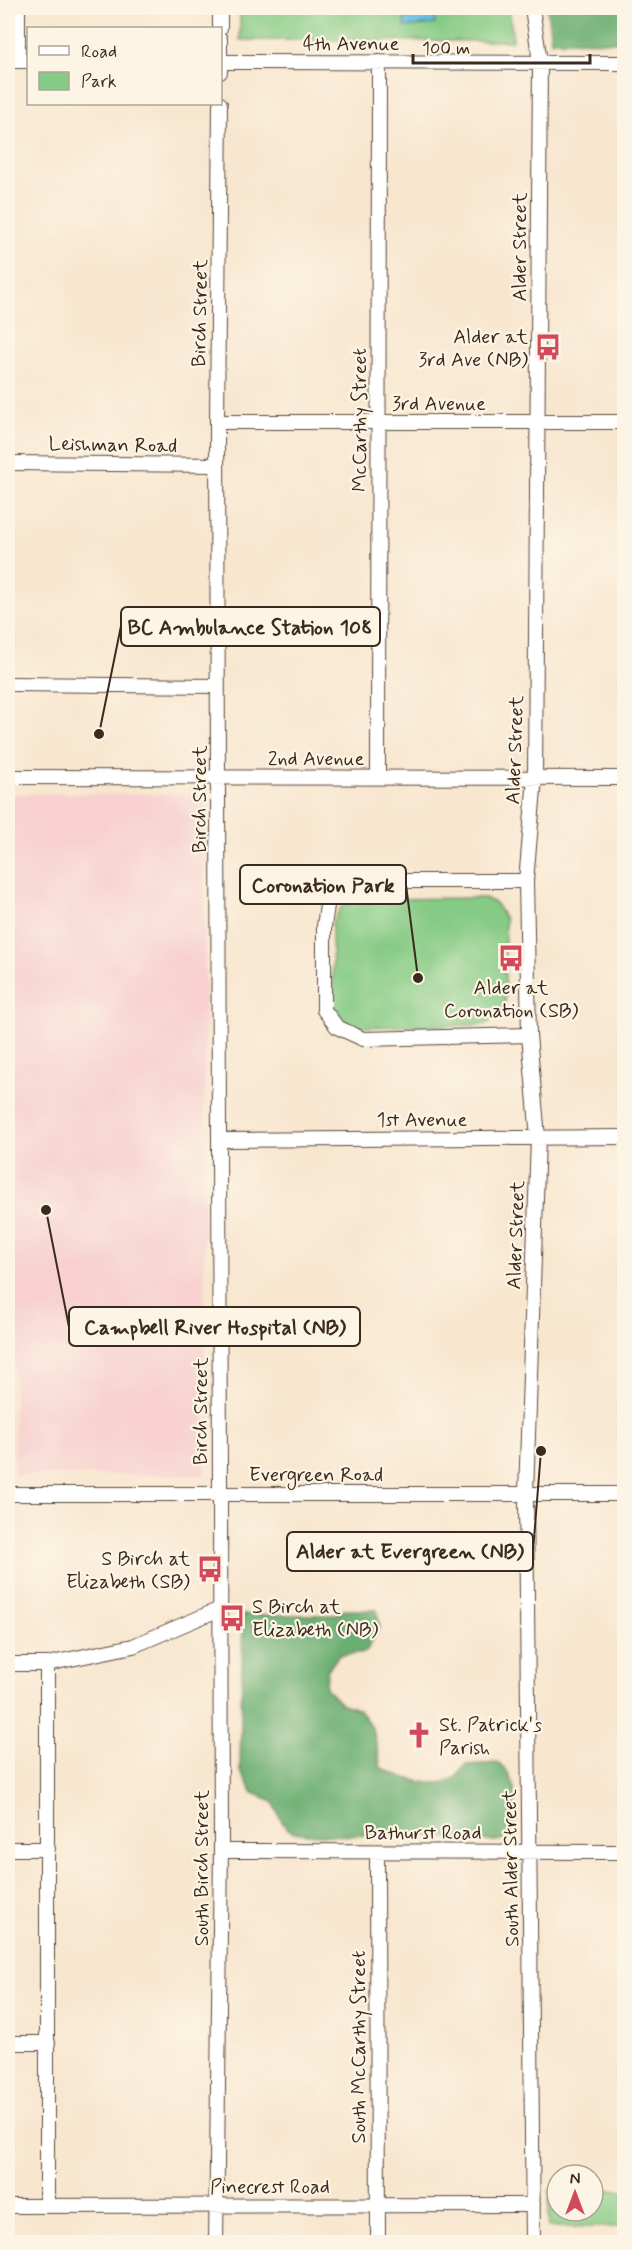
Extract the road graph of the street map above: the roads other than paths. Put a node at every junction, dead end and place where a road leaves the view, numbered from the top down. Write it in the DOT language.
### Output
graph roads {
  1 [pos="18,8"];
  2 [pos="220,8"];
  3 [pos="532,8"];
  4 [pos="220,27"];
  5 [pos="18,62"];
  6 [pos="222,62"];
  7 [pos="379,62"];
  8 [pos="540,62"];
  9 [pos="624,63"];
  10 [pos="220,105"];
  11 [pos="217,422"];
  12 [pos="379,422"];
  13 [pos="537,422"];
  14 [pos="624,422"];
  15 [pos="8,463"];
  16 [pos="217,465"];
  17 [pos="8,684"];
  18 [pos="218,686"];
  19 [pos="8,777"];
  20 [pos="218,777"];
  21 [pos="378,777"];
  22 [pos="535,778"];
  23 [pos="624,778"];
  24 [pos="526,881"];
  25 [pos="529,1035"];
  26 [pos="624,1137"];
  27 [pos="538,1138"];
  28 [pos="219,1140"];
  29 [pos="8,1494"];
  30 [pos="220,1494"];
  31 [pos="526,1494"];
  32 [pos="624,1494"];
  33 [pos="220,1609"];
  34 [pos="8,1664"];
  35 [pos="47,1664"];
  36 [pos="8,1849"];
  37 [pos="48,1849"];
  38 [pos="221,1851"];
  39 [pos="377,1852"];
  40 [pos="529,1852"];
  41 [pos="624,1852"];
  42 [pos="8,2043"];
  43 [pos="48,2043"];
  44 [pos="216,2205"];
  45 [pos="378,2205"];
  46 [pos="533,2205"];
  47 [pos="8,2206"];
  48 [pos="47,2206"];
  49 [pos="216,2242"];
  50 [pos="378,2242"];
  51 [pos="533,2242"];
  1 -- 5 [label="street"];
  2 -- 4 [label="street"];
  3 -- 8 [label="street, Alder Street"];
  6 -- 7 [label="street, 4th Avenue"];
  7 -- 8 [label="street, 4th Avenue"];
  7 -- 12 [label="street, McCarthy Street"];
  8 -- 9 [label="street, 4th Avenue"];
  8 -- 13 [label="street, Alder Street"];
  10 -- 11 [label="street, Birch Street"];
  11 -- 12 [label="street, 3rd Avenue"];
  11 -- 16 [label="street, Birch Street"];
  12 -- 13 [label="street, 3rd Avenue"];
  12 -- 21 [label="street, McCarthy Street"];
  13 -- 14 [label="street, 3rd Avenue"];
  13 -- 22 [label="street, Alder Street"];
  15 -- 16 [label="street, Leishman Road"];
  16 -- 18 [label="street, Birch Street"];
  17 -- 18 [label="street"];
  18 -- 20 [label="street, Birch Street"];
  19 -- 20 [label="street, 2nd Avenue"];
  20 -- 21 [label="street, 2nd Avenue"];
  20 -- 28 [label="street, Birch Street"];
  21 -- 22 [label="street, 2nd Avenue"];
  22 -- 23 [label="street, 2nd Avenue"];
  22 -- 24 [label="street, Alder Street"];
  24 -- 25 [label="street, Alder Street"];
  24 -- 25 [label="street"];
  25 -- 27 [label="street, Alder Street"];
  26 -- 27 [label="street, 1st Avenue"];
  27 -- 28 [label="street, 1st Avenue"];
  27 -- 31 [label="street, Alder Street"];
  28 -- 30 [label="street, Birch Street"];
  29 -- 30 [label="street, Evergreen Road"];
  30 -- 31 [label="street, Evergreen Road"];
  30 -- 33 [label="street, South Birch Street"];
  31 -- 32 [label="street, Evergreen Road"];
  31 -- 40 [label="street, South Alder Street"];
  33 -- 35 [label="street"];
  33 -- 38 [label="street, South Birch Street"];
  34 -- 35 [label="street"];
  35 -- 37 [label="street"];
  36 -- 37 [label="street"];
  37 -- 43 [label="street"];
  38 -- 39 [label="street, Bathurst Road"];
  38 -- 44 [label="street, South Birch Street"];
  39 -- 40 [label="street, Bathurst Road"];
  39 -- 45 [label="street, South McCarthy Street"];
  40 -- 41 [label="street, Bathurst Road"];
  40 -- 46 [label="street, South Alder Street"];
  42 -- 43 [label="street"];
  43 -- 48 [label="street"];
  44 -- 45 [label="street, Pinecrest Road"];
  44 -- 48 [label="street, Pinecrest Road"];
  44 -- 49 [label="street, South Birch Street"];
  45 -- 46 [label="street, Pinecrest Road"];
  45 -- 50 [label="street, South McCarthy Street"];
  46 -- 51 [label="street, South Alder Street"];
  47 -- 48 [label="street, Pinecrest Road"];
}
